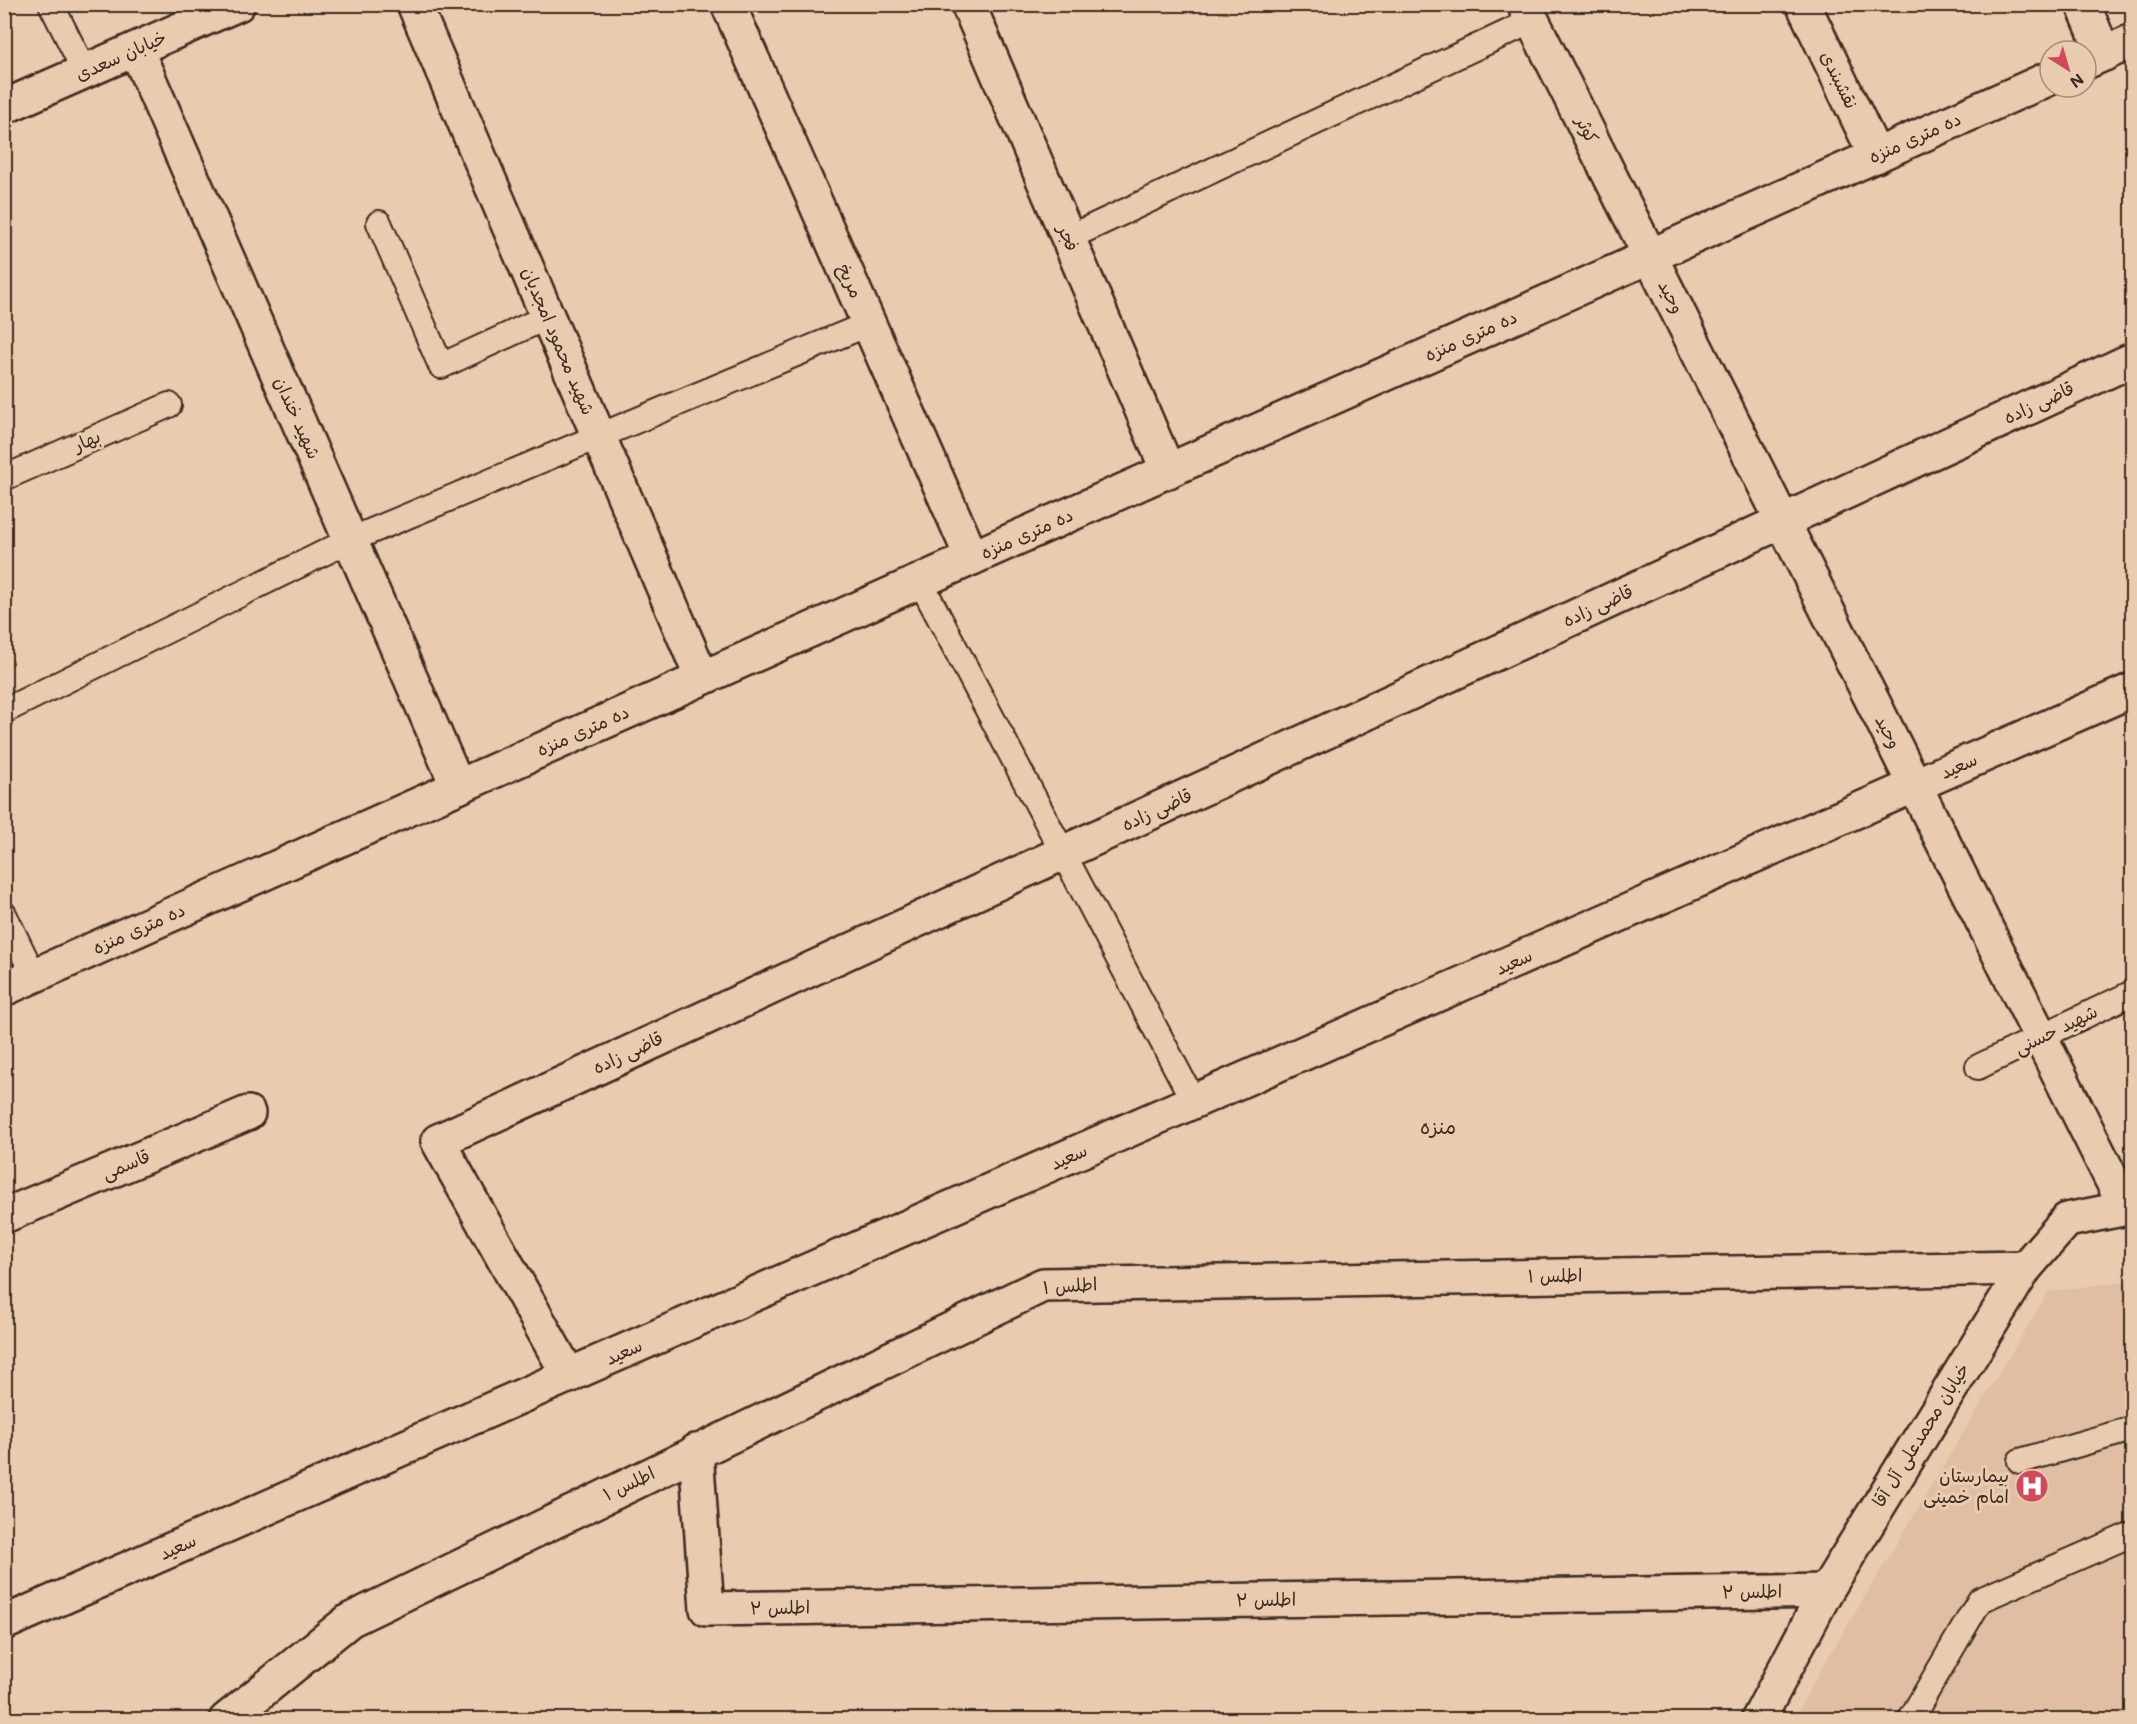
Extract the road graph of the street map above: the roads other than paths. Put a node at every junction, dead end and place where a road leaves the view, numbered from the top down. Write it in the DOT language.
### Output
graph roads {
  1 [pos="51,4"];
  2 [pos="238,4"];
  3 [pos="414,4"];
  4 [pos="728,4"];
  5 [pos="1803,4"];
  6 [pos="2083,4"];
  7 [pos="971,6"];
  8 [pos="1528,13"];
  9 [pos="136,50"];
  10 [pos="2108,52"];
  11 [pos="84,72"];
  12 [pos="2038,83"];
  13 [pos="4,107"];
  14 [pos="1876,156"];
  15 [pos="379,223"];
  16 [pos="1068,238"];
  17 [pos="1650,256"];
  18 [pos="547,317"];
  19 [pos="868,324"];
  20 [pos="2133,360"];
  21 [pos="169,405"];
  22 [pos="599,436"];
  23 [pos="1168,471"];
  24 [pos="4,478"];
  25 [pos="1783,521"];
  26 [pos="350,540"];
  27 [pos="972,558"];
  28 [pos="920,581"];
  29 [pos="702,678"];
  30 [pos="2133,690"];
  31 [pos="4,711"];
  32 [pos="1914,786"];
  33 [pos="458,787"];
  34 [pos="1063,853"];
  35 [pos="4,914"];
  36 [pos="34,976"];
  37 [pos="4,989"];
  38 [pos="2133,993"];
  39 [pos="2041,1038"];
  40 [pos="1978,1067"];
  41 [pos="1194,1102"];
  42 [pos="248,1113"];
  43 [pos="2129,1207"];
  44 [pos="4,1216"];
  45 [pos="2025,1268"];
  46 [pos="569,1376"];
  47 [pos="2133,1429"];
  48 [pos="696,1451"];
  49 [pos="2020,1461"];
  50 [pos="2133,1534"];
  51 [pos="1826,1591"];
  52 [pos="4,1623"];
  53 [pos="226,1719"];
  54 [pos="1758,1719"];
  55 [pos="1910,1719"];
  1 -- 11 [label="lane"];
  2 -- 9 [label="street, خیابان سعدی"];
  3 -- 18 [label="street, شهید محمود امجدیان"];
  4 -- 19 [label="street, مریخ"];
  5 -- 14 [label="street, نقشبندی"];
  6 -- 10 [label="street"];
  7 -- 16 [label="street, فجر"];
  8 -- 16 [label="lane"];
  8 -- 17 [label="street, کوثر"];
  9 -- 11 [label="street, خیابان سعدی"];
  9 -- 26 [label="street, شهید خندان"];
  11 -- 13 [label="street, خیابان سعدی"];
  12 -- 14 [label="street, ده متری منزه"];
  14 -- 17 [label="street, ده متری منزه"];
  15 -- 18 [label="lane"];
  16 -- 23 [label="street, فجر"];
  17 -- 23 [label="street, ده متری منزه"];
  17 -- 25 [label="street, وحید"];
  18 -- 22 [label="street, شهید محمود امجدیان"];
  19 -- 22 [label="lane"];
  19 -- 27 [label="street, مریخ"];
  20 -- 25 [label="street, قاضی زاده"];
  21 -- 24 [label="lane, بهار"];
  22 -- 26 [label="lane"];
  22 -- 29 [label="street, شهید محمود امجدیان"];
  23 -- 27 [label="street, ده متری منزه"];
  25 -- 32 [label="street, وحید"];
  25 -- 34 [label="street, قاضی زاده"];
  26 -- 31 [label="lane"];
  26 -- 33 [label="street, شهید خندان"];
  27 -- 28 [label="street, ده متری منزه"];
  28 -- 29 [label="street, ده متری منزه"];
  28 -- 34 [label="lane"];
  29 -- 33 [label="street, ده متری منزه"];
  30 -- 32 [label="street, سعید"];
  32 -- 39 [label="street, وحید"];
  32 -- 41 [label="street, سعید"];
  33 -- 36 [label="street, ده متری منزه"];
  34 -- 41 [label="lane"];
  34 -- 46 [label="street, قاضی زاده"];
  35 -- 36 [label="lane"];
  36 -- 37 [label="street, ده متری منزه"];
  38 -- 39 [label="lane, شهید حسنی"];
  39 -- 40 [label="lane, شهید حسنی"];
  39 -- 43 [label="street, وحید"];
  41 -- 46 [label="street, سعید"];
  42 -- 44 [label="street, قاسمی"];
  43 -- 45 [label="street, خیابان محمدعلی آل آقا"];
  45 -- 48 [label="street, اطلس ۱"];
  45 -- 51 [label="street, خیابان محمدعلی آل آقا"];
  46 -- 52 [label="street, سعید"];
  47 -- 49 [label="lane"];
  48 -- 51 [label="street, اطلس ۲"];
  48 -- 53 [label="street, اطلس ۱"];
  50 -- 55 [label="lane"];
  51 -- 54 [label="street, خیابان محمدعلی آل آقا"];
}
